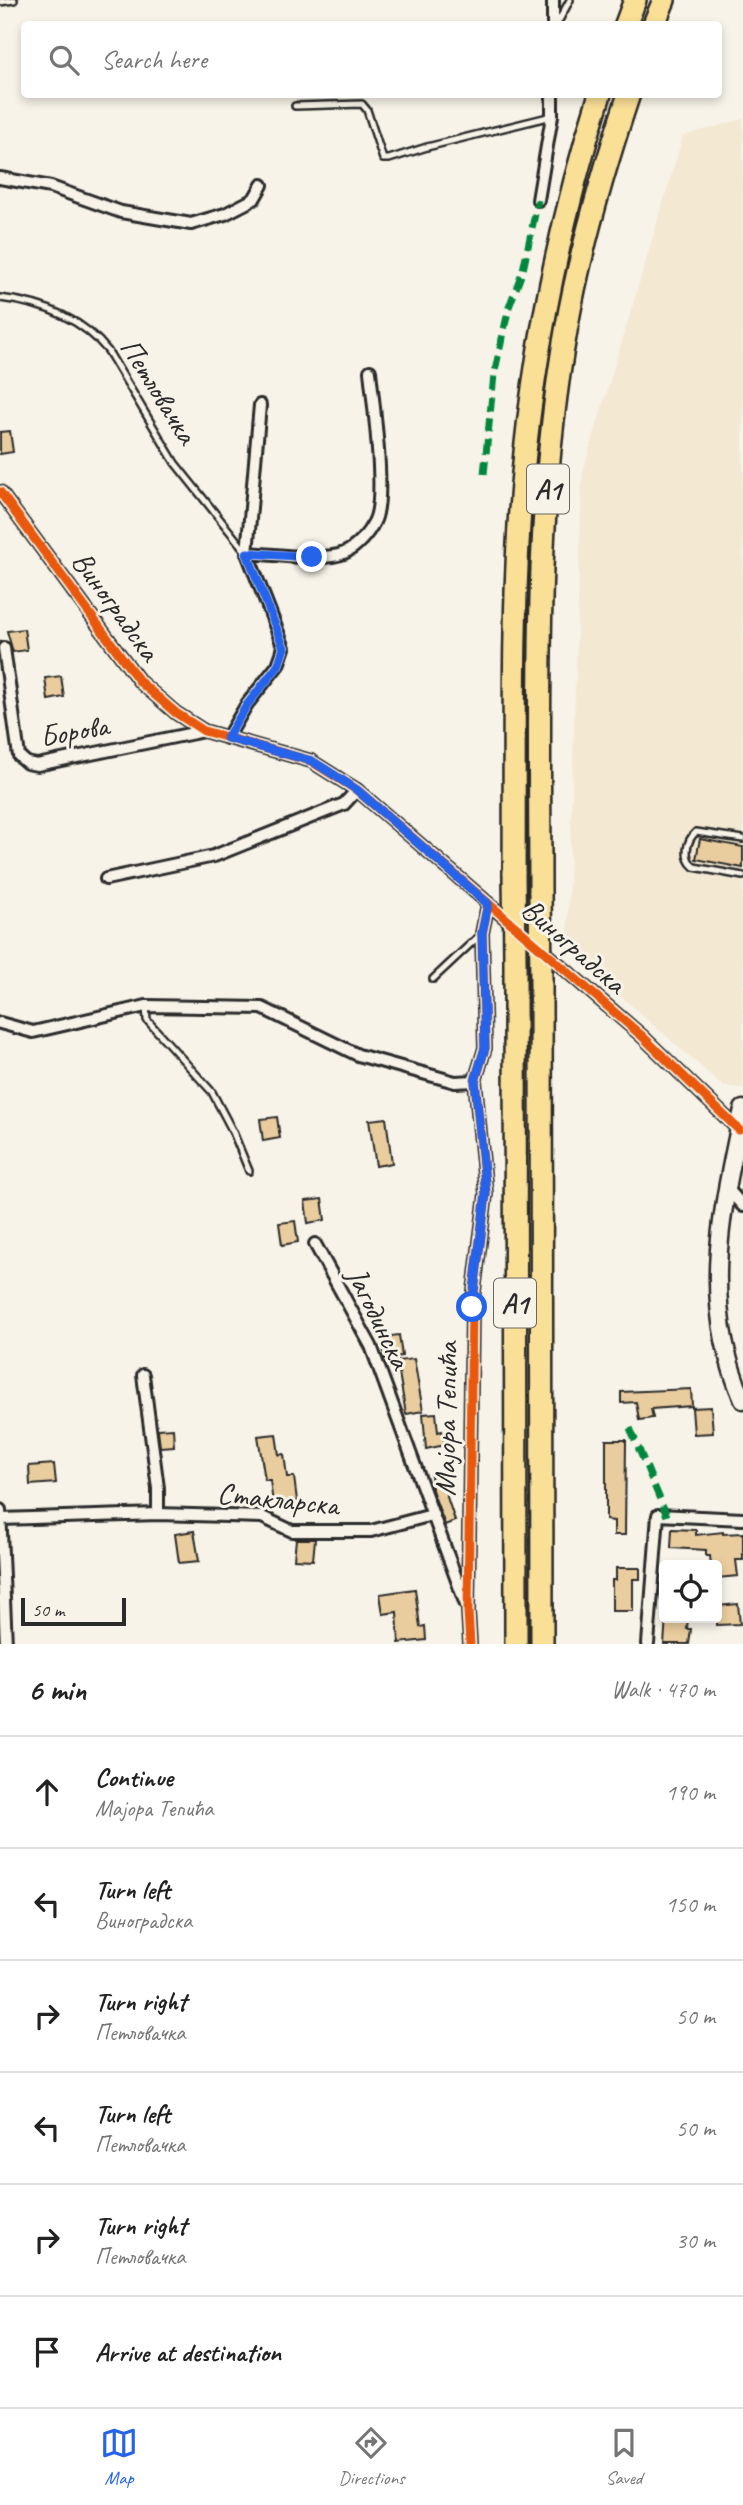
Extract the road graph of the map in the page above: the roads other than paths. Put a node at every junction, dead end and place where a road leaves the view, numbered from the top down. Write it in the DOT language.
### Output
graph roads {
  1 [pos="14,0"];
  2 [pos="553,0"];
  3 [pos="570,0"];
  4 [pos="635,0"];
  5 [pos="664,0"];
  6 [pos="0,2"];
  7 [pos="555,21"];
  8 [pos="557,21"];
  9 [pos="626,21"];
  10 [pos="655,21"];
  11 [pos="552,98"];
  12 [pos="599,98"];
  13 [pos="628,98"];
  14 [pos="295,106"];
  15 [pos="552,116"];
  16 [pos="0,178"];
  17 [pos="262,186"];
  18 [pos="538,200"];
  19 [pos="0,298"];
  20 [pos="370,371"];
  21 [pos="261,405"];
  22 [pos="0,492"];
  23 [pos="247,553"];
  24 [pos="4,648"];
  25 [pos="204,731"];
  26 [pos="227,738"];
  27 [pos="357,790"];
  28 [pos="743,839"];
  29 [pos="743,876"];
  30 [pos="106,879"];
  31 [pos="488,904"];
  32 [pos="482,933"];
  33 [pos="433,979"];
  34 [pos="146,1006"];
  35 [pos="0,1023"];
  36 [pos="475,1081"];
  37 [pos="743,1109"];
  38 [pos="739,1130"];
  39 [pos="249,1171"];
  40 [pos="727,1188"];
  41 [pos="743,1206"];
  42 [pos="315,1244"];
  43 [pos="143,1375"];
  44 [pos="743,1400"];
  45 [pos="0,1510"];
  46 [pos="158,1514"];
  47 [pos="432,1515"];
  48 [pos="1,1519"];
  49 [pos="743,1520"];
  50 [pos="468,1611"];
  51 [pos="0,1644"];
  52 [pos="6,1644"];
  53 [pos="470,1644"];
  54 [pos="516,1644"];
  55 [pos="542,1644"];
  56 [pos="648,1644"];
  1 -- 6 [label="lane"];
  2 -- 7 [label="street"];
  3 -- 8 [label="lane"];
  4 -- 9 [label="highway"];
  5 -- 10 [label="highway"];
  11 -- 15 [label="street"];
  12 -- 54 [label="highway, A1, bridge"];
  13 -- 55 [label="highway, A1, bridge"];
  14 -- 15 [label="lane"];
  15 -- 18 [label="street"];
  16 -- 17 [label="street"];
  19 -- 23 [label="lane, Петловачка"];
  20 -- 23 [label="street"];
  21 -- 23 [label="street, Петловачка"];
  22 -- 25 [label="street, Виноградска"];
  23 -- 26 [label="street, Петловачка"];
  24 -- 25 [label="street, Борова"];
  25 -- 26 [label="street, Виноградска"];
  26 -- 27 [label="street, Виноградска"];
  27 -- 30 [label="street"];
  27 -- 31 [label="street, Виноградска"];
  28 -- 29 [label="lane"];
  31 -- 32 [label="street, Мајора Тепића"];
  31 -- 38 [label="street, Виноградска"];
  32 -- 33 [label="lane"];
  32 -- 36 [label="street, Мајора Тепића"];
  34 -- 35 [label="street"];
  34 -- 36 [label="street"];
  34 -- 39 [label="lane"];
  36 -- 50 [label="street, Мајора Тепића"];
  37 -- 38 [label="street"];
  38 -- 40 [label="street"];
  40 -- 41 [label="street"];
  40 -- 44 [label="street"];
  42 -- 47 [label="street, Јагодинска"];
  43 -- 46 [label="street"];
  45 -- 48 [label="street"];
  46 -- 47 [label="street, Стакларска"];
  46 -- 48 [label="street, Стакларска"];
  47 -- 50 [label="street, Јагодинска"];
  48 -- 52 [label="street"];
  49 -- 56 [label="street"];
  50 -- 53 [label="street, Мајора Тепића"];
  51 -- 52 [label="street"];
}
